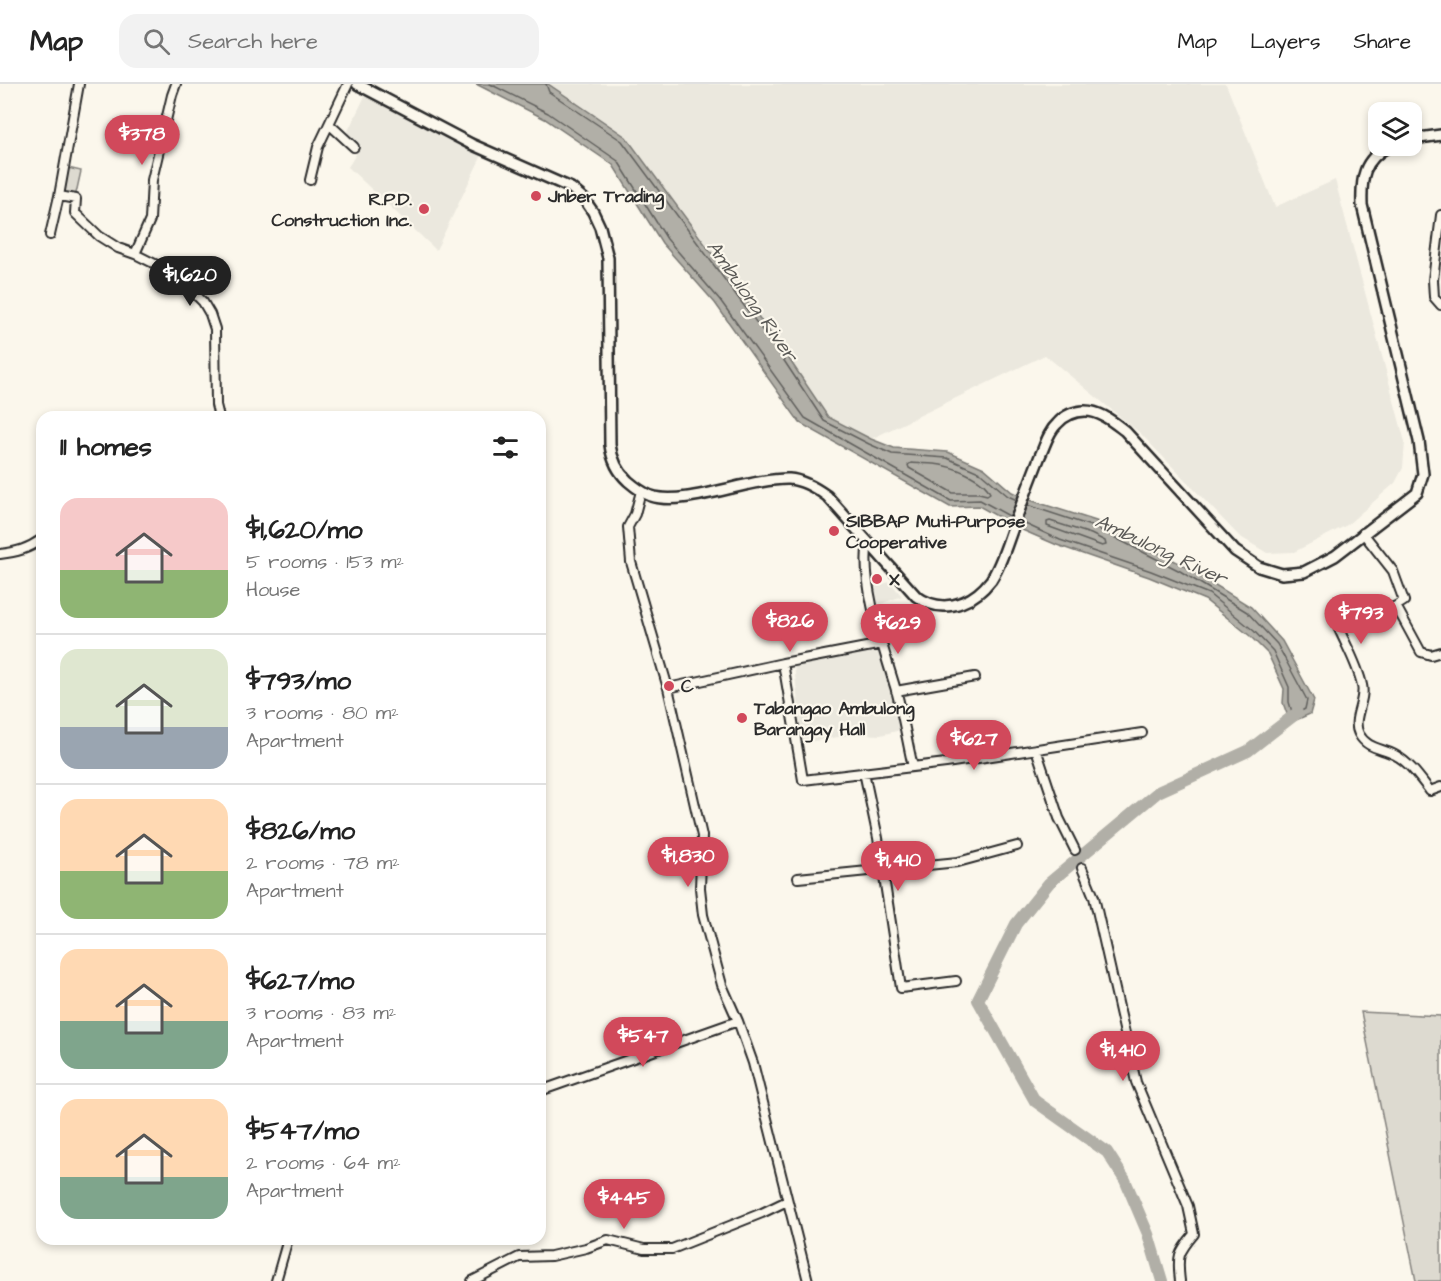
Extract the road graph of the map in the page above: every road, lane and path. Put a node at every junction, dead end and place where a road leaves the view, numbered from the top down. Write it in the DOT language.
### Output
graph roads {
  1 [pos="80,84"];
  2 [pos="176,84"];
  3 [pos="348,84"];
  4 [pos="357,84"];
  5 [pos="329,124"];
  6 [pos="1441,135"];
  7 [pos="1422,137"];
  8 [pos="354,147"];
  9 [pos="1375,156"];
  10 [pos="310,180"];
  11 [pos="59,196"];
  12 [pos="1441,215"];
  13 [pos="50,235"];
  14 [pos="135,254"];
  15 [pos="1441,305"];
  16 [pos="218,411"];
  17 [pos="641,491"];
  18 [pos="1363,533"];
  19 [pos="868,542"];
  20 [pos="36,543"];
  21 [pos="0,554"];
  22 [pos="1396,606"];
  23 [pos="882,644"];
  24 [pos="1441,652"];
  25 [pos="783,663"];
  26 [pos="975,677"];
  27 [pos="668,687"];
  28 [pos="896,691"];
  29 [pos="1142,733"];
  30 [pos="1036,748"];
  31 [pos="913,767"];
  32 [pos="864,772"];
  33 [pos="1441,787"];
  34 [pos="1017,846"];
  35 [pos="1075,850"];
  36 [pos="1082,868"];
  37 [pos="882,870"];
  38 [pos="798,878"];
  39 [pos="956,981"];
  40 [pos="738,1022"];
  41 [pos="546,1089"];
  42 [pos="787,1201"];
  43 [pos="286,1245"];
  44 [pos="276,1281"];
  45 [pos="472,1281"];
  46 [pos="808,1281"];
  47 [pos="1180,1281"];
  1 -- 11 [label="street"];
  2 -- 14 [label="street"];
  3 -- 5 [label="street"];
  4 -- 17 [label="main road"];
  5 -- 8 [label="street"];
  5 -- 10 [label="street"];
  6 -- 7 [label="main road"];
  9 -- 18 [label="main road"];
  11 -- 13 [label="street"];
  11 -- 14 [label="street"];
  12 -- 15 [label="street"];
  14 -- 16 [label="street"];
  17 -- 19 [label="main road"];
  17 -- 27 [label="street"];
  18 -- 19 [label="main road"];
  18 -- 22 [label="street"];
  19 -- 23 [label="street"];
  20 -- 21 [label="street"];
  22 -- 24 [label="street"];
  22 -- 33 [label="street"];
  23 -- 25 [label="street"];
  23 -- 28 [label="street"];
  25 -- 27 [label="street"];
  25 -- 32 [label="street"];
  26 -- 28 [label="street"];
  27 -- 40 [label="street"];
  28 -- 31 [label="street"];
  29 -- 30 [label="street"];
  30 -- 31 [label="street"];
  30 -- 35 [label="street"];
  31 -- 32 [label="street"];
  32 -- 37 [label="street"];
  34 -- 37 [label="street"];
  36 -- 47 [label="street"];
  37 -- 38 [label="street"];
  37 -- 39 [label="street"];
  40 -- 41 [label="street"];
  40 -- 42 [label="street"];
  42 -- 45 [label="street"];
  42 -- 46 [label="street"];
  43 -- 44 [label="street"];
}
